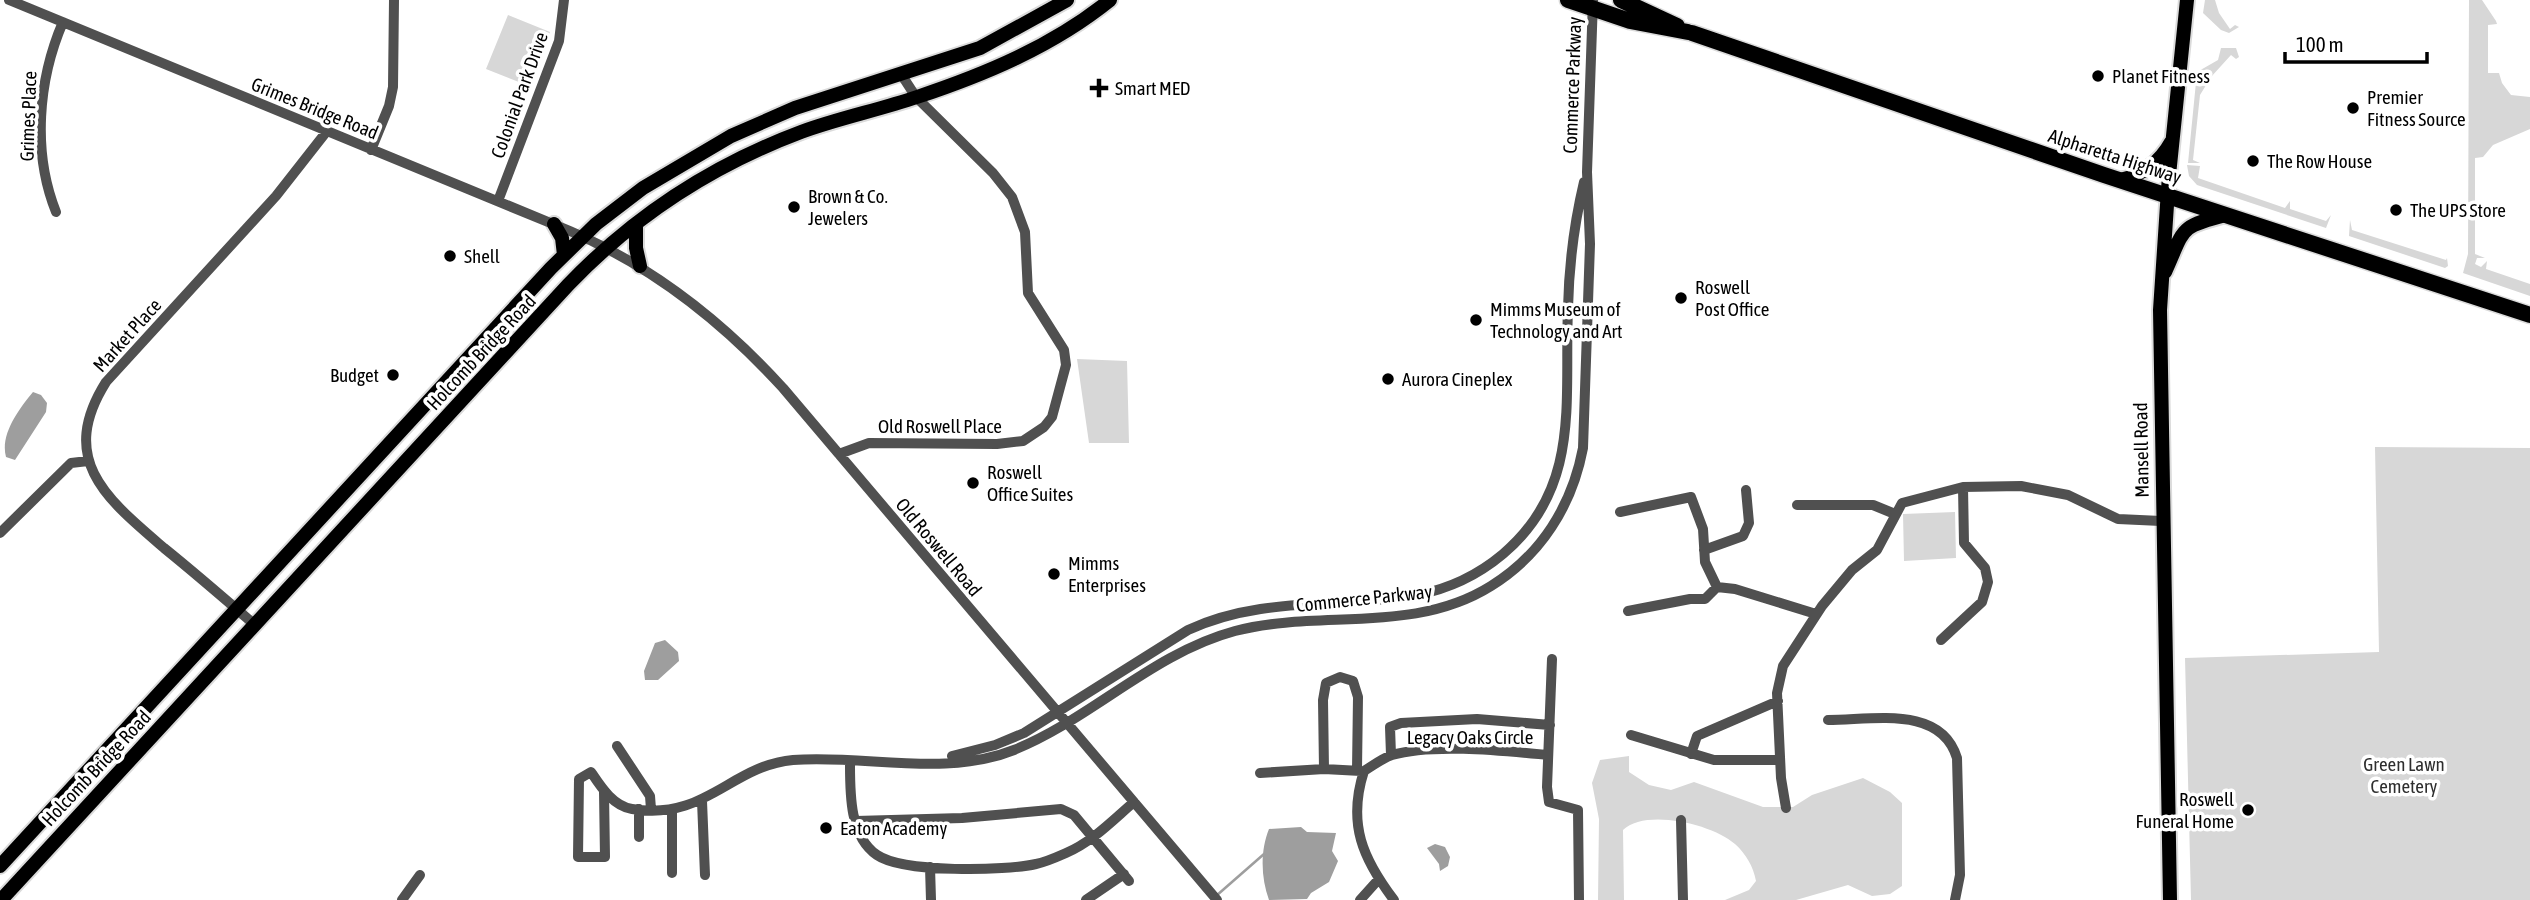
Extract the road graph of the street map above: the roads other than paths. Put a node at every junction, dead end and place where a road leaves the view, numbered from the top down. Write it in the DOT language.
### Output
graph roads {
  1 [pos="9,0"];
  2 [pos="394,0"];
  3 [pos="564,0"];
  4 [pos="1066,0"];
  5 [pos="1110,0"];
  6 [pos="1568,0"];
  7 [pos="1620,0"];
  8 [pos="2187,0"];
  9 [pos="1592,4"];
  10 [pos="63,22"];
  11 [pos="1690,32"];
  12 [pos="901,74"];
  13 [pos="916,97"];
  14 [pos="327,131"];
  15 [pos="2173,137"];
  16 [pos="371,150"];
  17 [pos="1587,172"];
  18 [pos="2120,180"];
  19 [pos="2167,195"];
  20 [pos="498,201"];
  21 [pos="56,212"];
  22 [pos="2225,215"];
  23 [pos="554,224"];
  24 [pos="636,224"];
  25 [pos="583,236"];
  26 [pos="607,248"];
  27 [pos="564,255"];
  28 [pos="640,266"];
  29 [pos="2161,283"];
  30 [pos="2530,315"];
  31 [pos="839,454"];
  32 [pos="88,461"];
  33 [pos="1963,487"];
  34 [pos="1746,490"];
  35 [pos="1797,505"];
  36 [pos="1620,512"];
  37 [pos="1895,514"];
  38 [pos="2161,521"];
  39 [pos="0,533"];
  40 [pos="1704,550"];
  41 [pos="1717,587"];
  42 [pos="237,609"];
  43 [pos="1628,611"];
  44 [pos="1816,614"];
  45 [pos="255,625"];
  46 [pos="1941,640"];
  47 [pos="1552,659"];
  48 [pos="1778,701"];
  49 [pos="1056,711"];
  50 [pos="1828,720"];
  51 [pos="1065,722"];
  52 [pos="1550,726"];
  53 [pos="1631,735"];
  54 [pos="617,746"];
  55 [pos="1691,754"];
  56 [pos="1391,755"];
  57 [pos="1548,755"];
  58 [pos="1780,760"];
  59 [pos="850,761"];
  60 [pos="926,762"];
  61 [pos="1324,769"];
  62 [pos="1361,771"];
  63 [pos="1260,773"];
  64 [pos="604,792"];
  65 [pos="702,801"];
  66 [pos="1134,802"];
  67 [pos="1786,808"];
  68 [pos="639,809"];
  69 [pos="672,809"];
  70 [pos="651,810"];
  71 [pos="1681,820"];
  72 [pos="856,821"];
  73 [pos="639,837"];
  74 [pos="1093,837"];
  75 [pos="0,866"];
  76 [pos="930,867"];
  77 [pos="672,873"];
  78 [pos="420,875"];
  79 [pos="705,875"];
  80 [pos="1378,880"];
  81 [pos="1,900"];
  82 [pos="402,900"];
  83 [pos="931,900"];
  84 [pos="1086,900"];
  85 [pos="1217,900"];
  86 [pos="1360,900"];
  87 [pos="1394,900"];
  88 [pos="1579,900"];
  89 [pos="1683,900"];
  90 [pos="1955,900"];
  91 [pos="2169,900"];
  1 -- 10 [label="street, Grimes Bridge Road"];
  2 -- 16 [label="street"];
  3 -- 20 [label="street, Colonial Park Drive"];
  4 -- 12 [label="main road, Holcomb Bridge Road"];
  5 -- 13 [label="main road, Holcomb Bridge Road"];
  6 -- 9 [label="highway, Alpharetta Highway"];
  7 -- 11 [label="highway, Alpharetta Highway"];
  8 -- 15 [label="main road, Mansell Road"];
  9 -- 11 [label="highway, Alpharetta Highway"];
  9 -- 17 [label="street, Commerce Parkway"];
  10 -- 14 [label="street, Grimes Bridge Road"];
  10 -- 21 [label="street, Grimes Place"];
  11 -- 18 [label="highway, Alpharetta Highway"];
  12 -- 13 [label="street, Old Roswell Place"];
  12 -- 25 [label="main road, Holcomb Bridge Road"];
  13 -- 24 [label="main road, Holcomb Bridge Road"];
  13 -- 31 [label="street, Old Roswell Place"];
  14 -- 16 [label="street, Grimes Bridge Road"];
  14 -- 32 [label="street, Market Place"];
  15 -- 18 [label="main road"];
  15 -- 19 [label="main road, Mansell Road"];
  16 -- 20 [label="street, Grimes Bridge Road"];
  17 -- 49 [label="street, Commerce Parkway"];
  17 -- 51 [label="street, Commerce Parkway"];
  18 -- 19 [label="highway, Alpharetta Highway"];
  19 -- 22 [label="highway, Alpharetta Highway"];
  19 -- 29 [label="main road, Mansell Road"];
  20 -- 23 [label="street, Grimes Bridge Road"];
  22 -- 29 [label="main road"];
  22 -- 30 [label="highway, Alpharetta Highway"];
  23 -- 25 [label="street, Grimes Bridge Road"];
  23 -- 27 [label="main road"];
  24 -- 26 [label="main road, Holcomb Bridge Road"];
  24 -- 28 [label="main road"];
  25 -- 26 [label="street, Grimes Bridge Road"];
  25 -- 27 [label="main road, Holcomb Bridge Road"];
  26 -- 28 [label="street, Old Roswell Road"];
  26 -- 45 [label="main road, Holcomb Bridge Road"];
  27 -- 42 [label="main road, Holcomb Bridge Road"];
  28 -- 31 [label="street, Old Roswell Road"];
  29 -- 38 [label="main road, Mansell Road"];
  31 -- 49 [label="street, Old Roswell Road"];
  32 -- 39 [label="street"];
  32 -- 42 [label="street, Market Place"];
  33 -- 37 [label="street"];
  33 -- 38 [label="street"];
  33 -- 46 [label="street"];
  34 -- 40 [label="street"];
  35 -- 37 [label="street"];
  36 -- 40 [label="street"];
  37 -- 44 [label="street"];
  38 -- 91 [label="main road, Mansell Road"];
  40 -- 41 [label="street"];
  41 -- 43 [label="street"];
  41 -- 44 [label="street"];
  42 -- 45 [label="street, Market Place"];
  42 -- 75 [label="main road, Holcomb Bridge Road"];
  44 -- 48 [label="street"];
  45 -- 81 [label="main road, Holcomb Bridge Road"];
  47 -- 52 [label="street"];
  48 -- 55 [label="street"];
  48 -- 58 [label="street"];
  49 -- 51 [label="street, Old Roswell Road"];
  49 -- 60 [label="street, Commerce Parkway"];
  50 -- 90 [label="street"];
  51 -- 60 [label="street, Commerce Parkway"];
  51 -- 66 [label="street, Old Roswell Road"];
  52 -- 56 [label="street, Legacy Oaks Circle"];
  52 -- 57 [label="street, Legacy Oaks Circle"];
  53 -- 55 [label="street"];
  54 -- 70 [label="street"];
  55 -- 58 [label="street"];
  56 -- 57 [label="street, Legacy Oaks Circle"];
  56 -- 62 [label="street, Legacy Oaks Circle"];
  57 -- 88 [label="street, Legacy Oaks Circle"];
  58 -- 67 [label="street"];
  59 -- 60 [label="street"];
  59 -- 65 [label="street"];
  59 -- 72 [label="street"];
  61 -- 62 [label="street"];
  61 -- 62 [label="street"];
  61 -- 63 [label="street"];
  62 -- 80 [label="street"];
  64 -- 64 [label="street"];
  64 -- 68 [label="street"];
  65 -- 69 [label="street"];
  65 -- 79 [label="street"];
  66 -- 74 [label="street"];
  66 -- 85 [label="street, Old Roswell Road"];
  68 -- 70 [label="street"];
  68 -- 73 [label="street"];
  69 -- 70 [label="street"];
  69 -- 77 [label="street"];
  71 -- 89 [label="street"];
  72 -- 74 [label="street"];
  72 -- 76 [label="street"];
  74 -- 76 [label="street"];
  74 -- 84 [label="street"];
  76 -- 83 [label="street"];
  78 -- 82 [label="street"];
  80 -- 86 [label="street"];
  80 -- 87 [label="street"];
}
